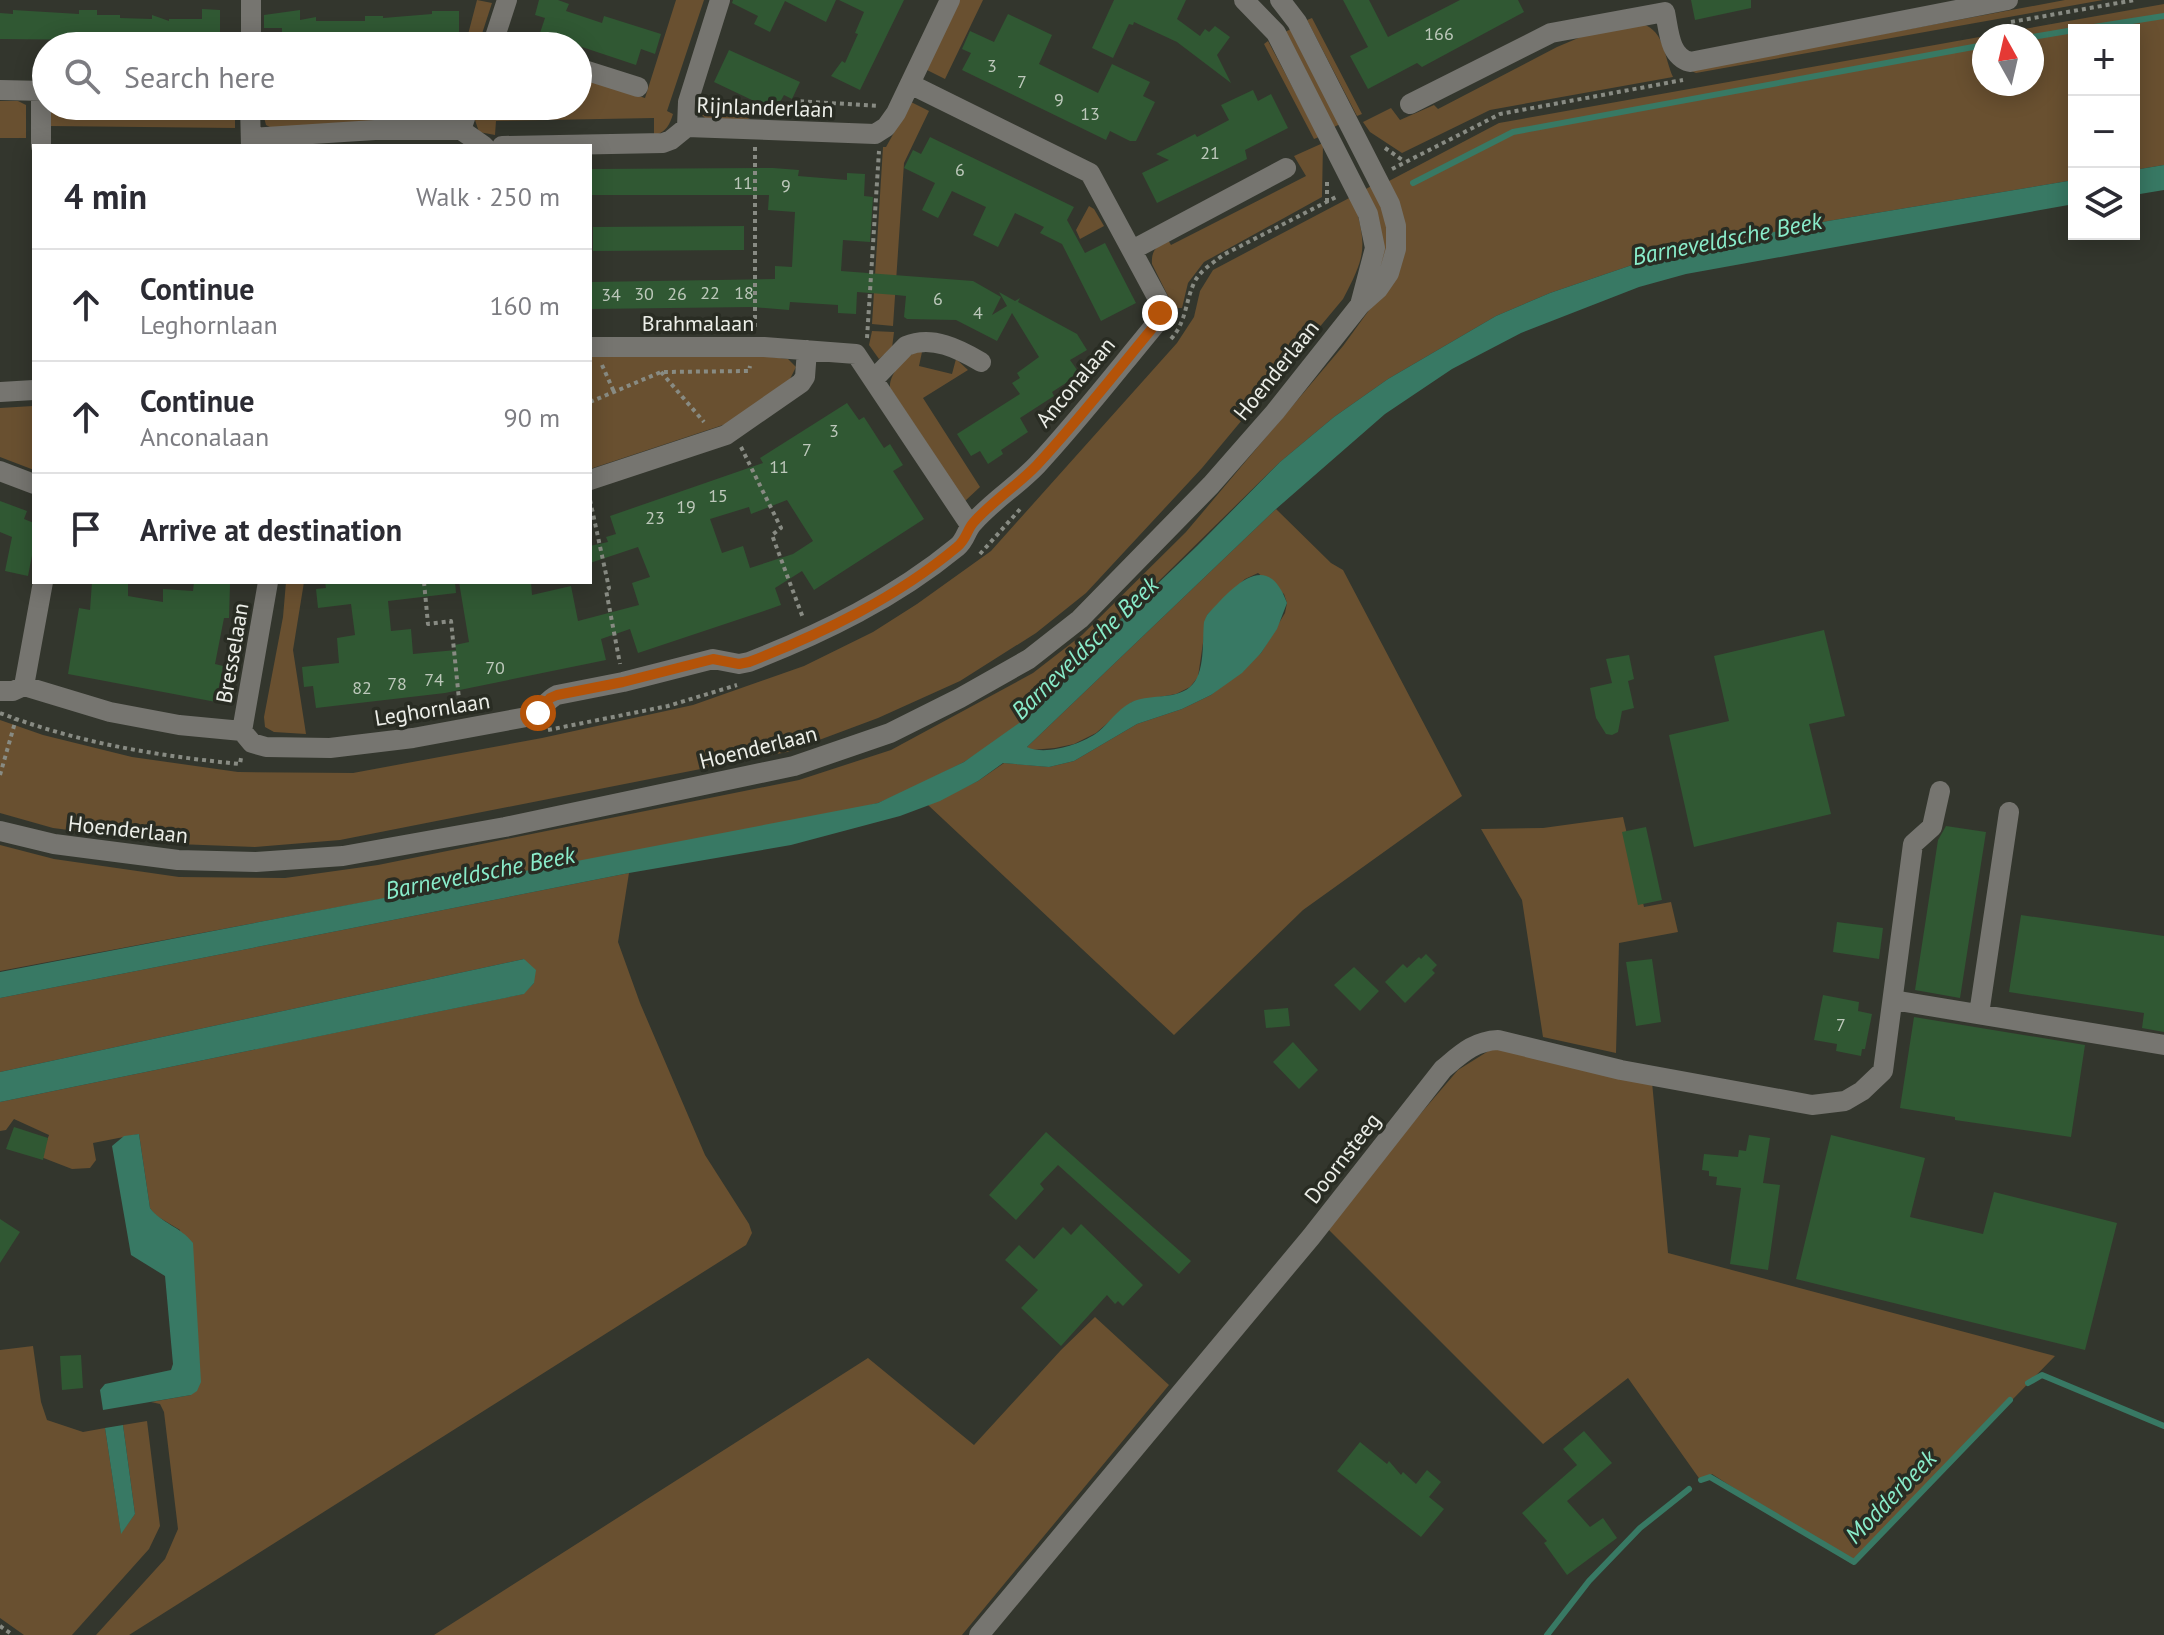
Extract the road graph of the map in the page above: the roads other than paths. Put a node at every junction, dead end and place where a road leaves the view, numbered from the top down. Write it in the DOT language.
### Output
graph roads {
  1 [pos="251,0"];
  2 [pos="507,0"];
  3 [pos="720,0"];
  4 [pos="950,0"];
  5 [pos="1280,0"];
  6 [pos="2008,0"];
  7 [pos="1249,2"];
  8 [pos="1664,6"];
  9 [pos="251,32"];
  10 [pos="500,32"];
  11 [pos="592,72"];
  12 [pos="910,84"];
  13 [pos="638,87"];
  14 [pos="0,90"];
  15 [pos="32,91"];
  16 [pos="1410,104"];
  17 [pos="42,120"];
  18 [pos="250,120"];
  19 [pos="464,120"];
  20 [pos="687,127"];
  21 [pos="461,130"];
  22 [pos="251,142"];
  23 [pos="41,144"];
  24 [pos="481,144"];
  25 [pos="592,144"];
  26 [pos="1286,168"];
  27 [pos="1134,249"];
  28 [pos="1360,305"];
  29 [pos="592,347"];
  30 [pos="807,350"];
  31 [pos="981,362"];
  32 [pos="870,372"];
  33 [pos="32,390"];
  34 [pos="0,392"];
  35 [pos="0,471"];
  36 [pos="592,479"];
  37 [pos="32,483"];
  38 [pos="970,525"];
  39 [pos="43,584"];
  40 [pos="268,584"];
  41 [pos="24,686"];
  42 [pos="0,691"];
  43 [pos="242,731"];
  44 [pos="1940,791"];
  45 [pos="2009,812"];
  46 [pos="0,831"];
  47 [pos="1893,1000"];
  48 [pos="1979,1014"];
  49 [pos="2164,1045"];
  50 [pos="979,1635"];
  1 -- 9 [label="street"];
  2 -- 10 [label="street"];
  3 -- 20 [label="street"];
  4 -- 12 [label="street"];
  5 -- 28 [label="street, Hoenderlaan"];
  6 -- 8 [label="street"];
  7 -- 28 [label="street, Hoenderlaan"];
  8 -- 16 [label="street"];
  11 -- 13 [label="street"];
  12 -- 20 [label="street, Rijnlanderlaan"];
  12 -- 27 [label="street, Anconalaan"];
  14 -- 15 [label="street"];
  17 -- 23 [label="street"];
  18 -- 22 [label="street"];
  19 -- 21 [label="street"];
  20 -- 25 [label="street, Rijnlanderlaan"];
  21 -- 22 [label="street"];
  21 -- 24 [label="street"];
  26 -- 27 [label="street"];
  27 -- 38 [label="street, Anconalaan"];
  28 -- 46 [label="street, Hoenderlaan"];
  29 -- 30 [label="street, Brahmalaan"];
  30 -- 32 [label="street, Brahmalaan"];
  30 -- 36 [label="street"];
  31 -- 32 [label="street"];
  32 -- 38 [label="street"];
  33 -- 34 [label="street"];
  35 -- 37 [label="street"];
  38 -- 43 [label="street, Leghornlaan"];
  39 -- 41 [label="street"];
  40 -- 43 [label="street, Bresselaan"];
  41 -- 42 [label="street, Leghornlaan"];
  41 -- 43 [label="street, Leghornlaan"];
  44 -- 47 [label="street"];
  45 -- 48 [label="street"];
  47 -- 48 [label="street"];
  47 -- 50 [label="street, Doornsteeg"];
  48 -- 49 [label="street"];
}
